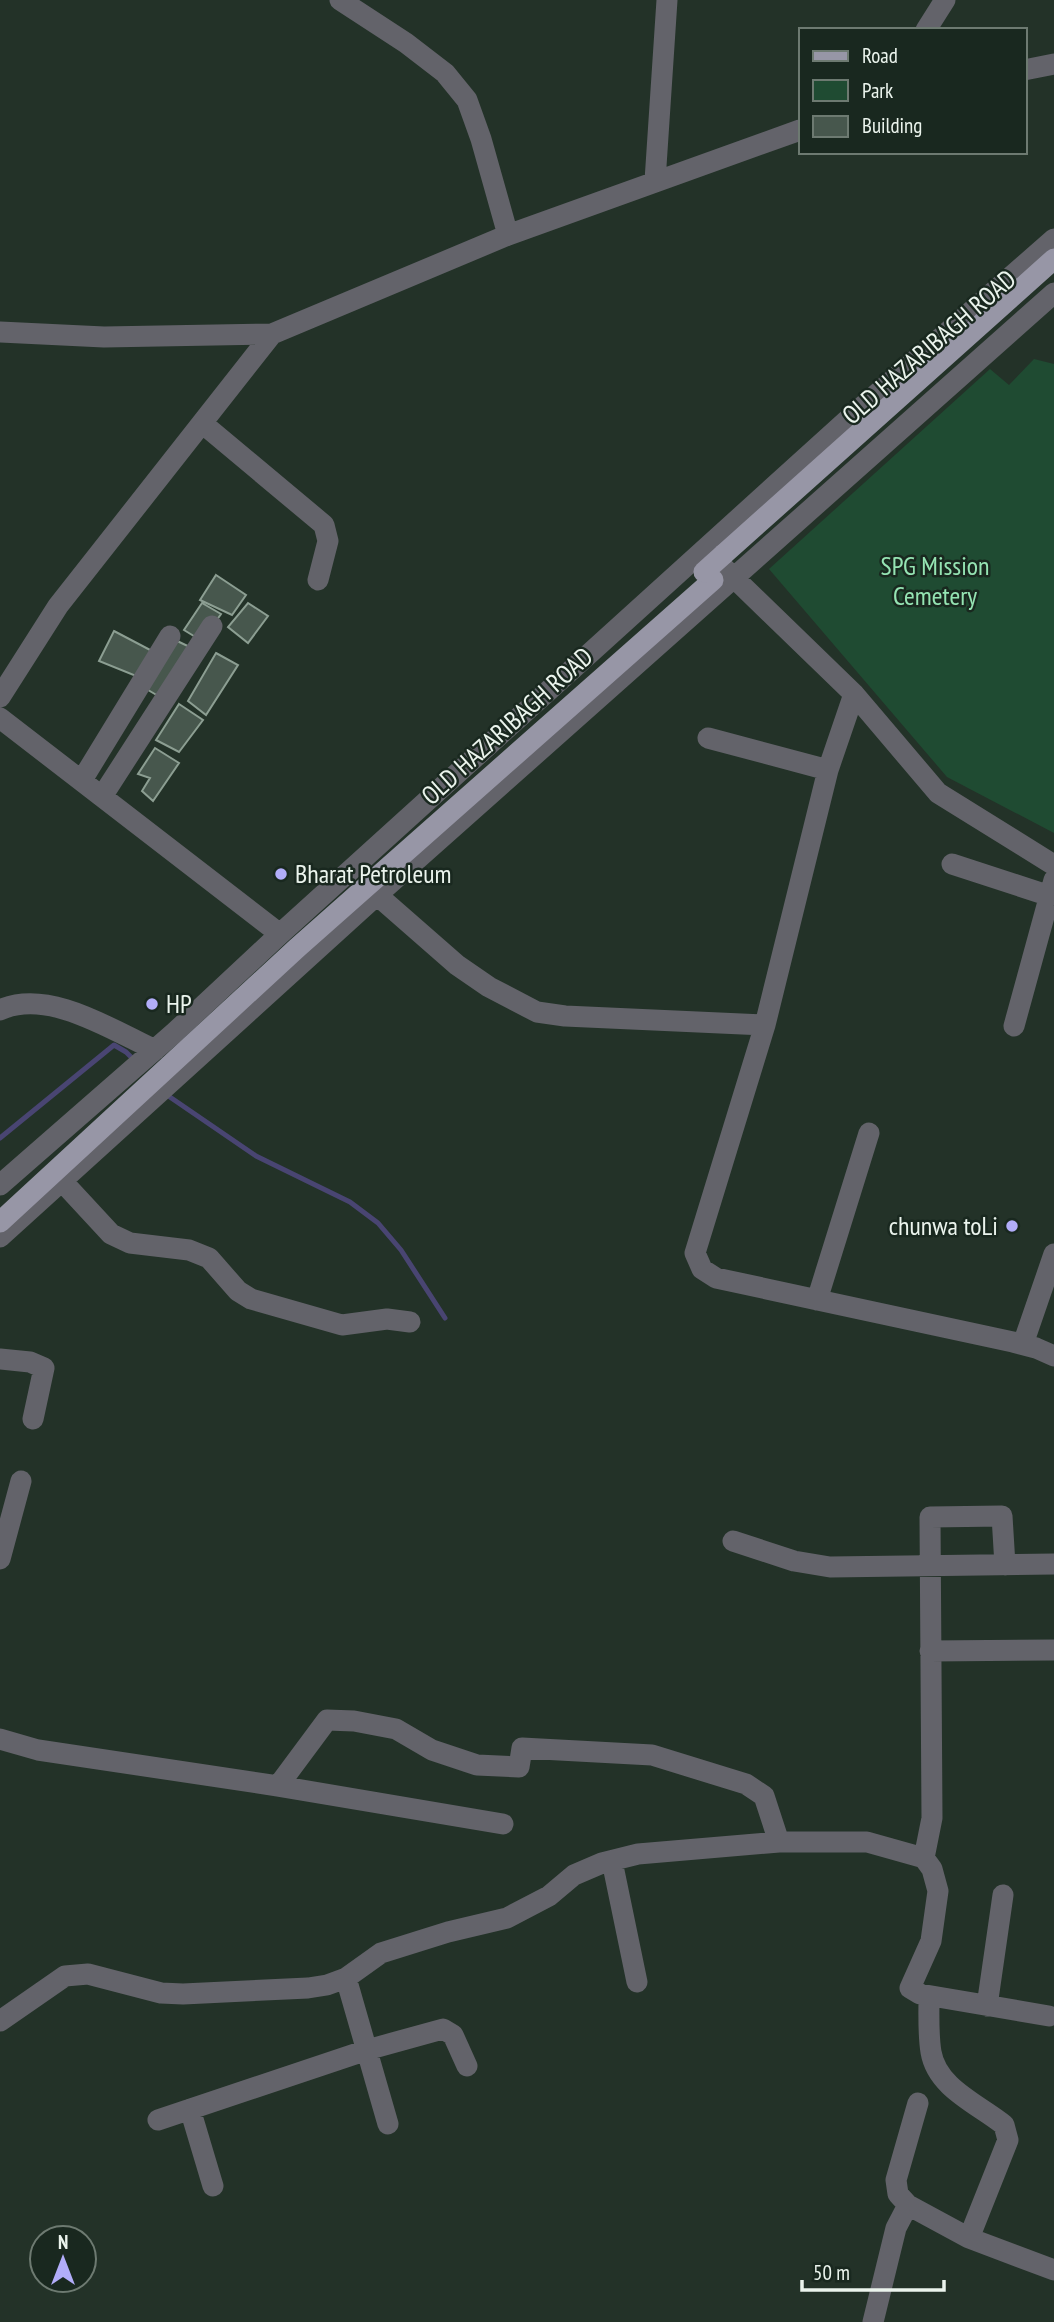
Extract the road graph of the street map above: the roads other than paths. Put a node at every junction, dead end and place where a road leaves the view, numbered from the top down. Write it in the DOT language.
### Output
graph roads {
  1 [pos="340,0"];
  2 [pos="667,0"];
  3 [pos="945,0"];
  4 [pos="927,28"];
  5 [pos="1054,64"];
  6 [pos="1026,70"];
  7 [pos="799,130"];
  8 [pos="655,181"];
  9 [pos="508,235"];
  10 [pos="1054,239"];
  11 [pos="1054,259"];
  12 [pos="1054,275"];
  13 [pos="1054,293"];
  14 [pos="0,332"];
  15 [pos="272,334"];
  16 [pos="202,423"];
  17 [pos="719,566"];
  18 [pos="318,580"];
  19 [pos="212,626"];
  20 [pos="170,636"];
  21 [pos="854,694"];
  22 [pos="0,697"];
  23 [pos="0,718"];
  24 [pos="708,738"];
  25 [pos="828,770"];
  26 [pos="82,780"];
  27 [pos="103,795"];
  28 [pos="953,864"];
  29 [pos="1054,865"];
  30 [pos="1052,888"];
  31 [pos="377,895"];
  32 [pos="280,934"];
  33 [pos="0,1010"];
  34 [pos="765,1025"];
  35 [pos="1014,1026"];
  36 [pos="149,1074"];
  37 [pos="869,1133"];
  38 [pos="61,1180"];
  39 [pos="0,1185"];
  40 [pos="0,1203"];
  41 [pos="0,1222"];
  42 [pos="0,1237"];
  43 [pos="1054,1254"];
  44 [pos="817,1300"];
  45 [pos="410,1322"];
  46 [pos="1023,1344"];
  47 [pos="1054,1356"];
  48 [pos="0,1359"];
  49 [pos="33,1419"];
  50 [pos="21,1481"];
  51 [pos="733,1541"];
  52 [pos="0,1559"];
  53 [pos="1054,1564"];
  54 [pos="929,1565"];
  55 [pos="1005,1565"];
  56 [pos="1054,1650"];
  57 [pos="930,1651"];
  58 [pos="0,1739"];
  59 [pos="278,1786"];
  60 [pos="503,1824"];
  61 [pos="779,1842"];
  62 [pos="924,1858"];
  63 [pos="612,1861"];
  64 [pos="1003,1895"];
  65 [pos="346,1978"];
  66 [pos="636,1982"];
  67 [pos="929,1996"];
  68 [pos="987,2006"];
  69 [pos="1049,2016"];
  70 [pos="0,2021"];
  71 [pos="367,2050"];
  72 [pos="467,2067"];
  73 [pos="918,2103"];
  74 [pos="190,2109"];
  75 [pos="158,2120"];
  76 [pos="388,2124"];
  77 [pos="213,2186"];
  78 [pos="908,2205"];
  79 [pos="969,2238"];
  80 [pos="1054,2270"];
  81 [pos="873,2322"];
  1 -- 9 [label="street"];
  2 -- 8 [label="street"];
  3 -- 4 [label="street"];
  5 -- 6 [label="street"];
  7 -- 8 [label="street"];
  8 -- 9 [label="street"];
  9 -- 15 [label="street"];
  10 -- 17 [label="street"];
  11 -- 17 [label="main road, OLD HAZARIBAGH ROAD"];
  12 -- 17 [label="main road, OLD HAZARIBAGH ROAD"];
  13 -- 17 [label="street"];
  14 -- 15 [label="street"];
  15 -- 16 [label="street"];
  16 -- 18 [label="street"];
  16 -- 22 [label="street"];
  17 -- 21 [label="street"];
  17 -- 31 [label="street"];
  17 -- 32 [label="street"];
  17 -- 36 [label="main road, OLD HAZARIBAGH ROAD"];
  19 -- 27 [label="street"];
  20 -- 26 [label="street"];
  21 -- 25 [label="street"];
  21 -- 29 [label="street"];
  23 -- 26 [label="street"];
  24 -- 25 [label="street"];
  25 -- 34 [label="street"];
  26 -- 27 [label="street"];
  27 -- 32 [label="street"];
  28 -- 30 [label="street"];
  30 -- 35 [label="street"];
  31 -- 34 [label="street"];
  31 -- 36 [label="street"];
  32 -- 36 [label="street"];
  33 -- 36 [label="street"];
  34 -- 44 [label="street"];
  36 -- 38 [label="street"];
  36 -- 39 [label="street"];
  36 -- 40 [label="main road, OLD HAZARIBAGH ROAD"];
  36 -- 41 [label="main road, OLD HAZARIBAGH ROAD"];
  37 -- 44 [label="street"];
  38 -- 42 [label="street"];
  38 -- 45 [label="street"];
  43 -- 46 [label="street"];
  44 -- 46 [label="street"];
  46 -- 47 [label="street"];
  48 -- 49 [label="street"];
  50 -- 52 [label="street"];
  51 -- 54 [label="street"];
  53 -- 55 [label="street"];
  54 -- 55 [label="street"];
  54 -- 55 [label="street"];
  54 -- 57 [label="street"];
  56 -- 57 [label="street"];
  57 -- 62 [label="street"];
  58 -- 59 [label="street"];
  59 -- 60 [label="street"];
  59 -- 61 [label="street"];
  61 -- 62 [label="street"];
  61 -- 63 [label="street"];
  62 -- 67 [label="street"];
  63 -- 65 [label="street"];
  63 -- 66 [label="street"];
  64 -- 68 [label="street"];
  65 -- 70 [label="street"];
  65 -- 71 [label="street"];
  67 -- 68 [label="street"];
  67 -- 79 [label="street"];
  68 -- 69 [label="street"];
  71 -- 72 [label="street"];
  71 -- 74 [label="street"];
  71 -- 76 [label="street"];
  73 -- 78 [label="street"];
  74 -- 75 [label="street"];
  74 -- 77 [label="street"];
  78 -- 79 [label="street"];
  78 -- 81 [label="street"];
  79 -- 80 [label="street"];
}
